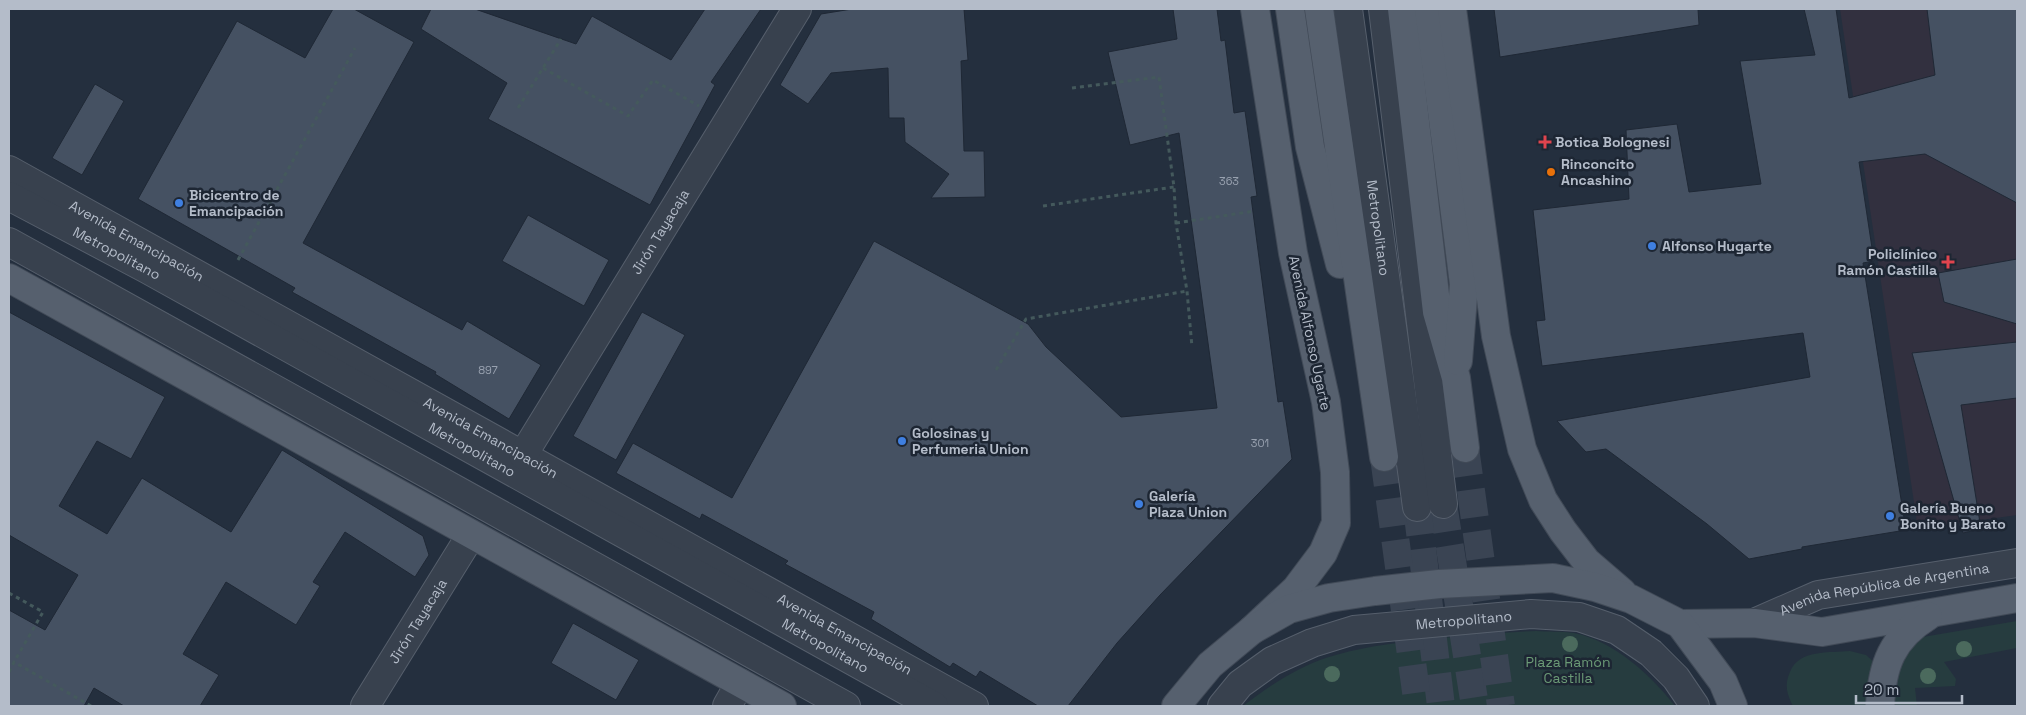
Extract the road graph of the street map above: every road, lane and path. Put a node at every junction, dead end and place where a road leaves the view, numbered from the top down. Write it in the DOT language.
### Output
graph roads {
  1 [pos="797,9"];
  2 [pos="1255,9"];
  3 [pos="1290,9"];
  4 [pos="1319,9"];
  5 [pos="1348,9"];
  6 [pos="1383,9"];
  7 [pos="1402,9"];
  8 [pos="1429,9"];
  9 [pos="1452,9"];
  10 [pos="561,39"];
  11 [pos="355,48"];
  12 [pos="543,68"];
  13 [pos="1072,88"];
  14 [pos="518,108"];
  15 [pos="728,122"];
  16 [pos="9,170"];
  17 [pos="1174,187"];
  18 [pos="9,196"];
  19 [pos="1042,206"];
  20 [pos="1285,206"];
  21 [pos="1176,222"];
  22 [pos="9,242"];
  23 [pos="9,278"];
  24 [pos="222,288"];
  25 [pos="1187,291"];
  26 [pos="1192,347"];
  27 [pos="996,370"];
  28 [pos="1456,378"];
  29 [pos="1372,390"];
  30 [pos="1465,448"];
  31 [pos="523,455"];
  32 [pos="1384,457"];
  33 [pos="471,535"];
  34 [pos="2017,563"];
  35 [pos="9,593"];
  36 [pos="2017,598"];
  37 [pos="1631,599"];
  38 [pos="1931,614"];
  39 [pos="1754,623"];
  40 [pos="1680,624"];
  41 [pos="1252,630"];
  42 [pos="14,662"];
  43 [pos="9,672"];
  44 [pos="733,695"];
  45 [pos="90,706"];
  46 [pos="366,706"];
  47 [pos="782,706"];
  48 [pos="846,706"];
  49 [pos="934,706"];
  50 [pos="974,706"];
  51 [pos="1176,706"];
  52 [pos="1222,706"];
  53 [pos="1695,706"];
  54 [pos="1734,706"];
  55 [pos="1880,706"];
  1 -- 15 [label="street, Jirón Tayacaja"];
  2 -- 20 [label="main road, Avenida Alfonso Ugarte"];
  3 -- 29 [label="main road"];
  4 -- 29 [label="main road"];
  5 -- 6 [label="street, Metropolitano"];
  7 -- 28 [label="main road"];
  8 -- 28 [label="main road"];
  9 -- 37 [label="main road"];
  10 -- 12 [label="path"];
  11 -- 24 [label="path"];
  12 -- 14 [label="path"];
  12 -- 15 [label="path"];
  13 -- 17 [label="path"];
  15 -- 31 [label="street, Jirón Tayacaja"];
  16 -- 24 [label="street, Avenida Emancipación"];
  17 -- 19 [label="path"];
  17 -- 21 [label="path"];
  18 -- 49 [label="street, Metropolitano"];
  20 -- 21 [label="path"];
  20 -- 41 [label="main road, Avenida Alfonso Ugarte"];
  21 -- 25 [label="path"];
  22 -- 48 [label="street"];
  23 -- 33 [label="main road"];
  24 -- 31 [label="street, Avenida Emancipación"];
  25 -- 26 [label="path"];
  25 -- 27 [label="path"];
  28 -- 30 [label="main road"];
  29 -- 32 [label="main road"];
  31 -- 50 [label="street, Avenida Emancipación"];
  33 -- 44 [label="main road"];
  33 -- 46 [label="street, Jirón Tayacaja"];
  34 -- 39 [label="street, Avenida República de Argentina"];
  35 -- 42 [label="path"];
  36 -- 38 [label="main road, Avenida República de Argentina"];
  37 -- 40 [label="main road"];
  37 -- 41 [label="main road"];
  38 -- 39 [label="main road, Avenida República de Argentina"];
  38 -- 55 [label="main road"];
  39 -- 40 [label="main road, Avenida República de Argentina"];
  40 -- 54 [label="main road"];
  41 -- 51 [label="main road"];
  42 -- 43 [label="path"];
  42 -- 45 [label="path"];
  44 -- 47 [label="main road"];
  52 -- 53 [label="street, Metropolitano"];
}
